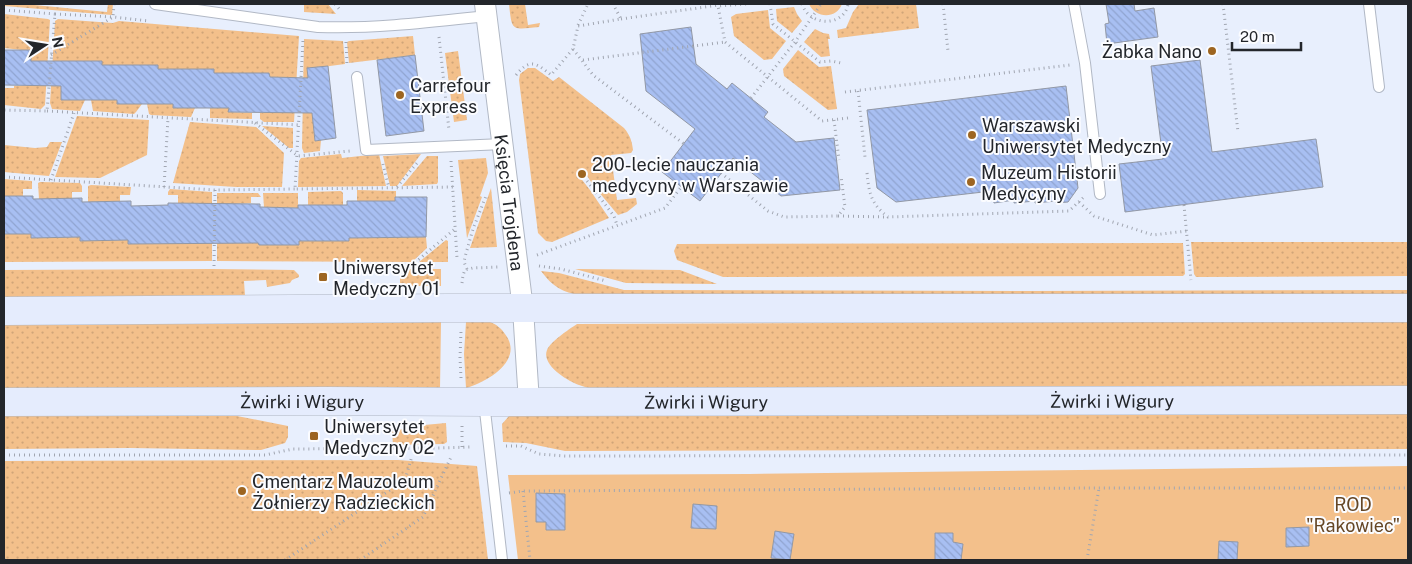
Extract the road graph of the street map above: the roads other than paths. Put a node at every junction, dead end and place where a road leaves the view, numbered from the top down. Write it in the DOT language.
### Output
graph roads {
  1 [pos="155,4"];
  2 [pos="1074,4"];
  3 [pos="1369,4"];
  4 [pos="486,10"];
  5 [pos="357,77"];
  6 [pos="1379,86"];
  7 [pos="503,144"];
  8 [pos="1100,194"];
  9 [pos="1408,308"];
  10 [pos="523,309"];
  11 [pos="4,311"];
  12 [pos="1408,400"];
  13 [pos="4,402"];
  14 [pos="484,402"];
  15 [pos="529,402"];
  16 [pos="502,560"];
  1 -- 4 [label="lane"];
  2 -- 8 [label="lane"];
  3 -- 6 [label="lane"];
  4 -- 7 [label="street, Księcia Trojdena"];
  5 -- 7 [label="lane"];
  7 -- 10 [label="street, Księcia Trojdena"];
  9 -- 10 [label="main road"];
  10 -- 11 [label="main road"];
  10 -- 15 [label="street, Księcia Trojdena"];
  12 -- 15 [label="main road, Żwirki i Wigury"];
  13 -- 14 [label="main road, Żwirki i Wigury"];
  14 -- 15 [label="main road, Żwirki i Wigury"];
  14 -- 16 [label="lane"];
}
